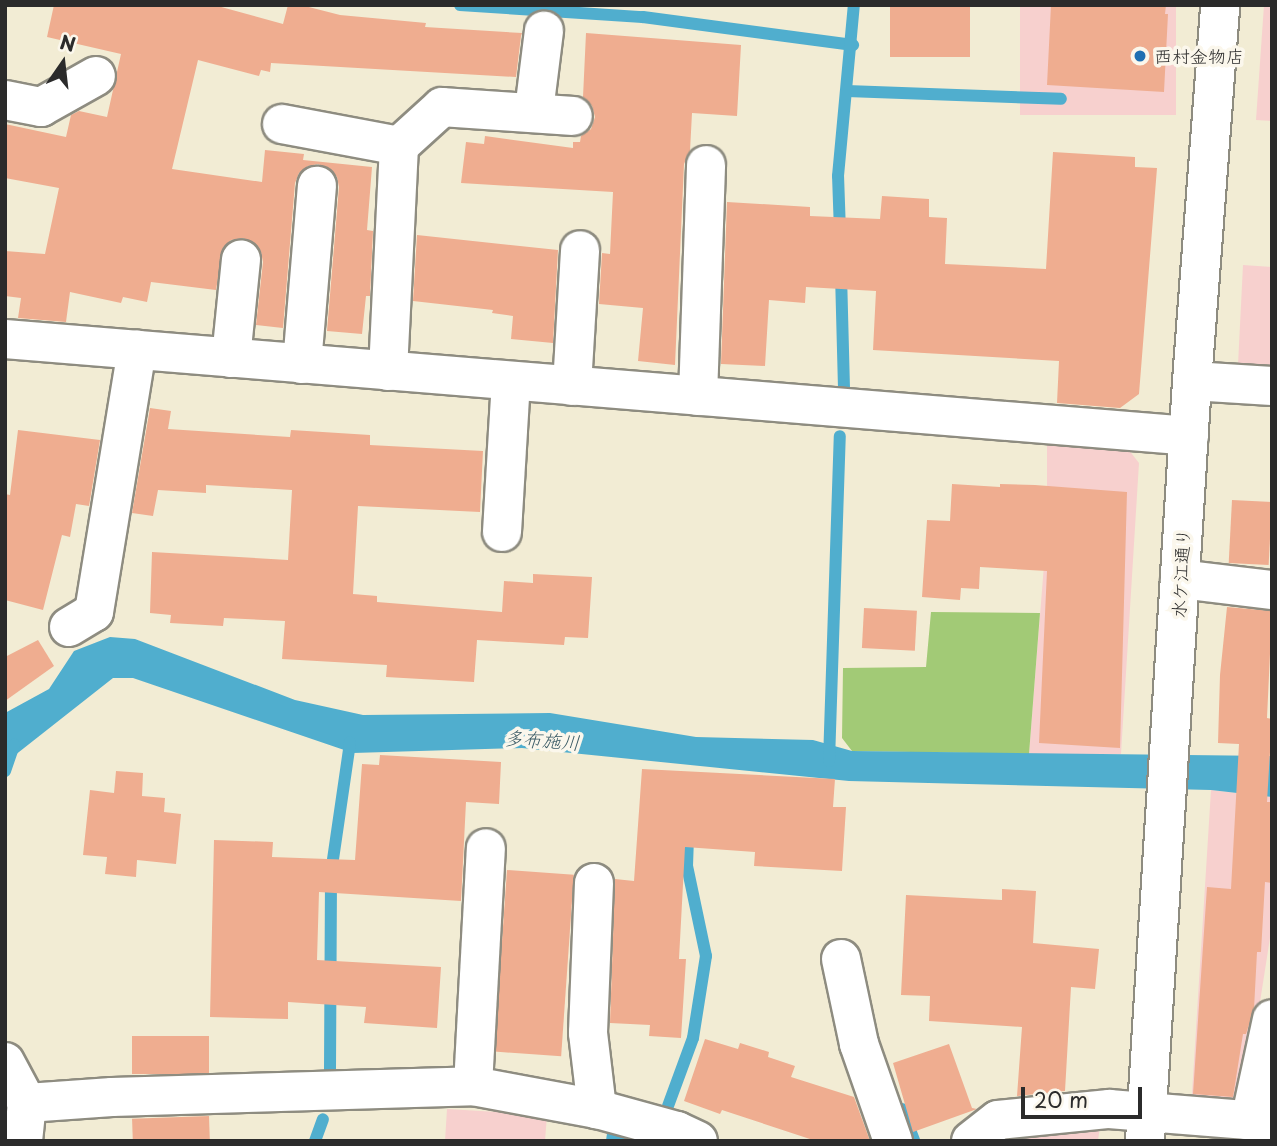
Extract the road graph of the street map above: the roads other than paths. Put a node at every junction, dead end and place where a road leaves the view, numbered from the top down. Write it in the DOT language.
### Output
graph roads {
  1 [pos="1220,5"];
  2 [pos="544,31"];
  3 [pos="96,76"];
  4 [pos="5,100"];
  5 [pos="534,111"];
  6 [pos="573,116"];
  7 [pos="282,124"];
  8 [pos="399,146"];
  9 [pos="706,165"];
  10 [pos="317,186"];
  11 [pos="580,250"];
  12 [pos="241,260"];
  13 [pos="5,339"];
  14 [pos="137,350"];
  15 [pos="231,358"];
  16 [pos="302,364"];
  17 [pos="388,371"];
  18 [pos="511,381"];
  19 [pos="1192,381"];
  20 [pos="572,386"];
  21 [pos="1272,386"];
  22 [pos="698,396"];
  23 [pos="1189,436"];
  24 [pos="502,532"];
  25 [pos="1180,579"];
  26 [pos="1272,590"];
  27 [pos="69,627"];
  28 [pos="486,848"];
  29 [pos="594,883"];
  30 [pos="841,959"];
  31 [pos="1272,1019"];
  32 [pos="5,1062"];
  33 [pos="473,1086"];
  34 [pos="27,1103"];
  35 [pos="597,1109"];
  36 [pos="1261,1122"];
  37 [pos="1146,1127"];
  38 [pos="23,1141"];
  39 [pos="698,1141"];
  40 [pos="893,1141"];
  41 [pos="971,1141"];
  1 -- 19 [label="street, 水ケ江通り"];
  2 -- 5 [label="street"];
  3 -- 4 [label="street"];
  5 -- 6 [label="street"];
  5 -- 8 [label="street"];
  7 -- 8 [label="street"];
  8 -- 17 [label="street"];
  9 -- 22 [label="street"];
  10 -- 16 [label="street"];
  11 -- 20 [label="street"];
  12 -- 15 [label="street"];
  13 -- 14 [label="street"];
  14 -- 15 [label="street"];
  14 -- 27 [label="street"];
  15 -- 16 [label="street"];
  16 -- 17 [label="street"];
  17 -- 18 [label="street"];
  18 -- 20 [label="street"];
  18 -- 24 [label="street"];
  19 -- 21 [label="street"];
  19 -- 23 [label="street, 水ケ江通り"];
  20 -- 22 [label="street"];
  22 -- 23 [label="street"];
  23 -- 25 [label="street, 水ケ江通り"];
  25 -- 26 [label="street"];
  25 -- 37 [label="street, 水ケ江通り"];
  28 -- 33 [label="street"];
  29 -- 35 [label="street"];
  30 -- 40 [label="street"];
  31 -- 36 [label="street"];
  32 -- 34 [label="street"];
  33 -- 34 [label="street"];
  33 -- 35 [label="street"];
  34 -- 38 [label="street"];
  35 -- 39 [label="street"];
  36 -- 37 [label="street"];
  37 -- 41 [label="street"];
}
